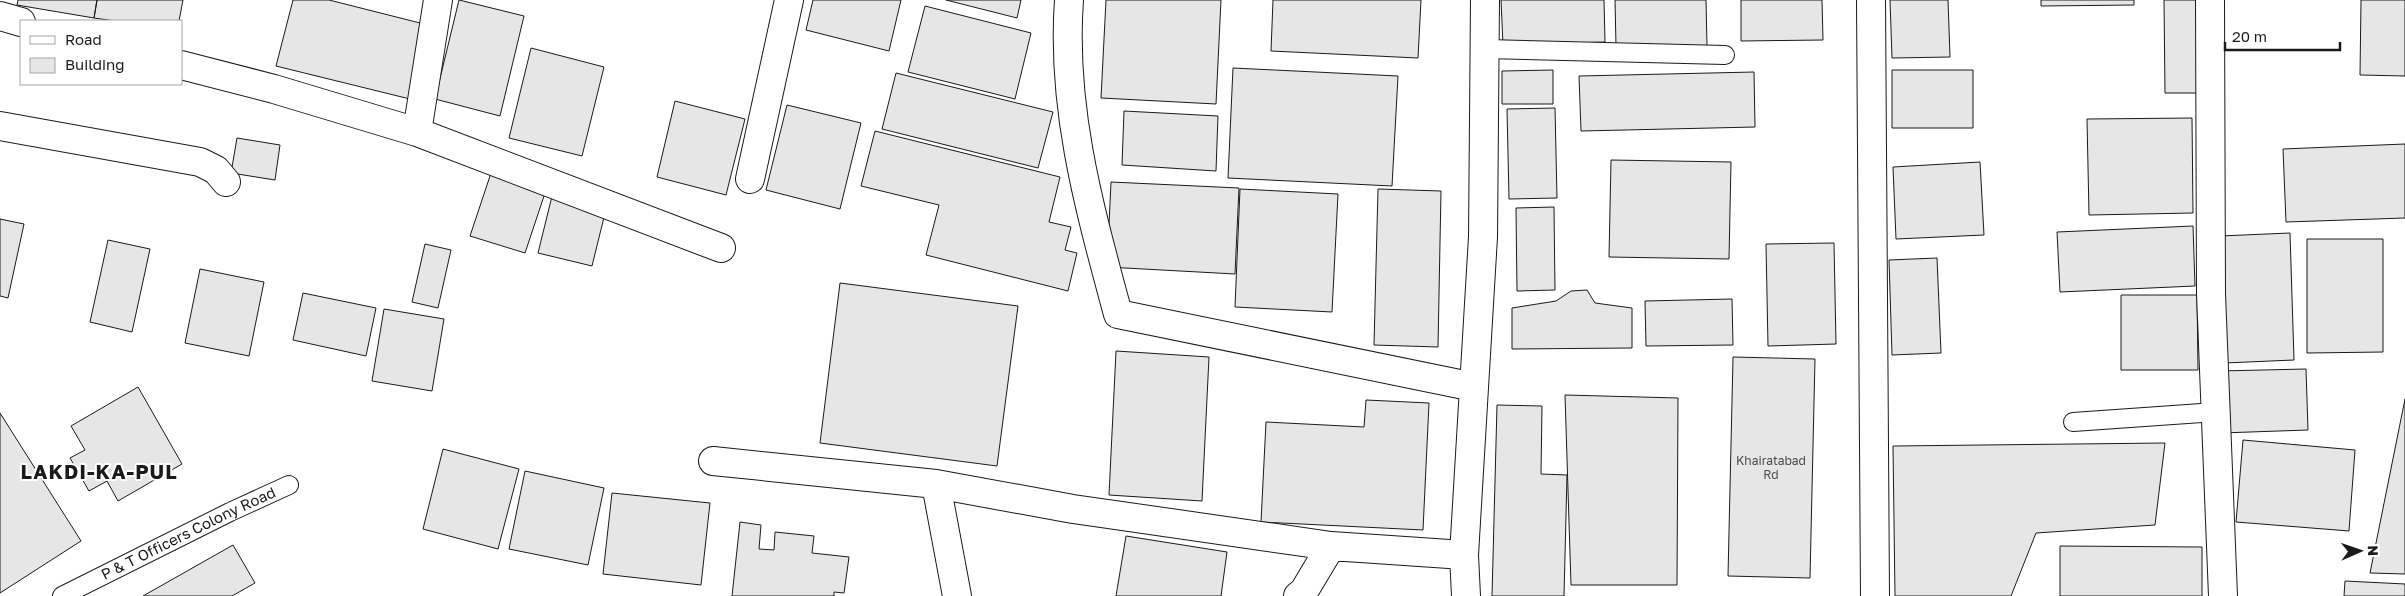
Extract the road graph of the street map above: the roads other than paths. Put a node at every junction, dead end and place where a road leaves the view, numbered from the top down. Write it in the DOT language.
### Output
graph roads {
  1 [pos="438,0"];
  2 [pos="789,0"];
  3 [pos="1069,0"];
  4 [pos="1485,0"];
  5 [pos="1871,0"];
  6 [pos="2210,0"];
  7 [pos="0,16"];
  8 [pos="20,22"];
  9 [pos="1484,49"];
  10 [pos="1725,55"];
  11 [pos="182,64"];
  12 [pos="0,126"];
  13 [pos="417,132"];
  14 [pos="750,179"];
  15 [pos="226,182"];
  16 [pos="720,248"];
  17 [pos="1474,387"];
  18 [pos="2216,412"];
  19 [pos="2073,422"];
  20 [pos="713,461"];
  21 [pos="936,484"];
  22 [pos="289,485"];
  23 [pos="1330,546"];
  24 [pos="1464,555"];
  25 [pos="62,596"];
  26 [pos="957,596"];
  27 [pos="1298,596"];
  28 [pos="1466,596"];
  29 [pos="1875,596"];
  30 [pos="2223,596"];
  1 -- 13 [label="street"];
  2 -- 14 [label="street"];
  3 -- 17 [label="street"];
  4 -- 9 [label="street"];
  5 -- 29 [label="street"];
  6 -- 18 [label="street"];
  7 -- 8 [label="street"];
  9 -- 10 [label="lane"];
  9 -- 17 [label="street"];
  11 -- 13 [label="street"];
  12 -- 15 [label="street"];
  13 -- 16 [label="street"];
  17 -- 24 [label="street"];
  18 -- 19 [label="lane"];
  18 -- 30 [label="street"];
  20 -- 21 [label="street"];
  21 -- 23 [label="street"];
  21 -- 26 [label="street"];
  22 -- 25 [label="lane, P & T Officers Colony Road"];
  23 -- 24 [label="street"];
  23 -- 27 [label="street"];
  24 -- 28 [label="street"];
}
